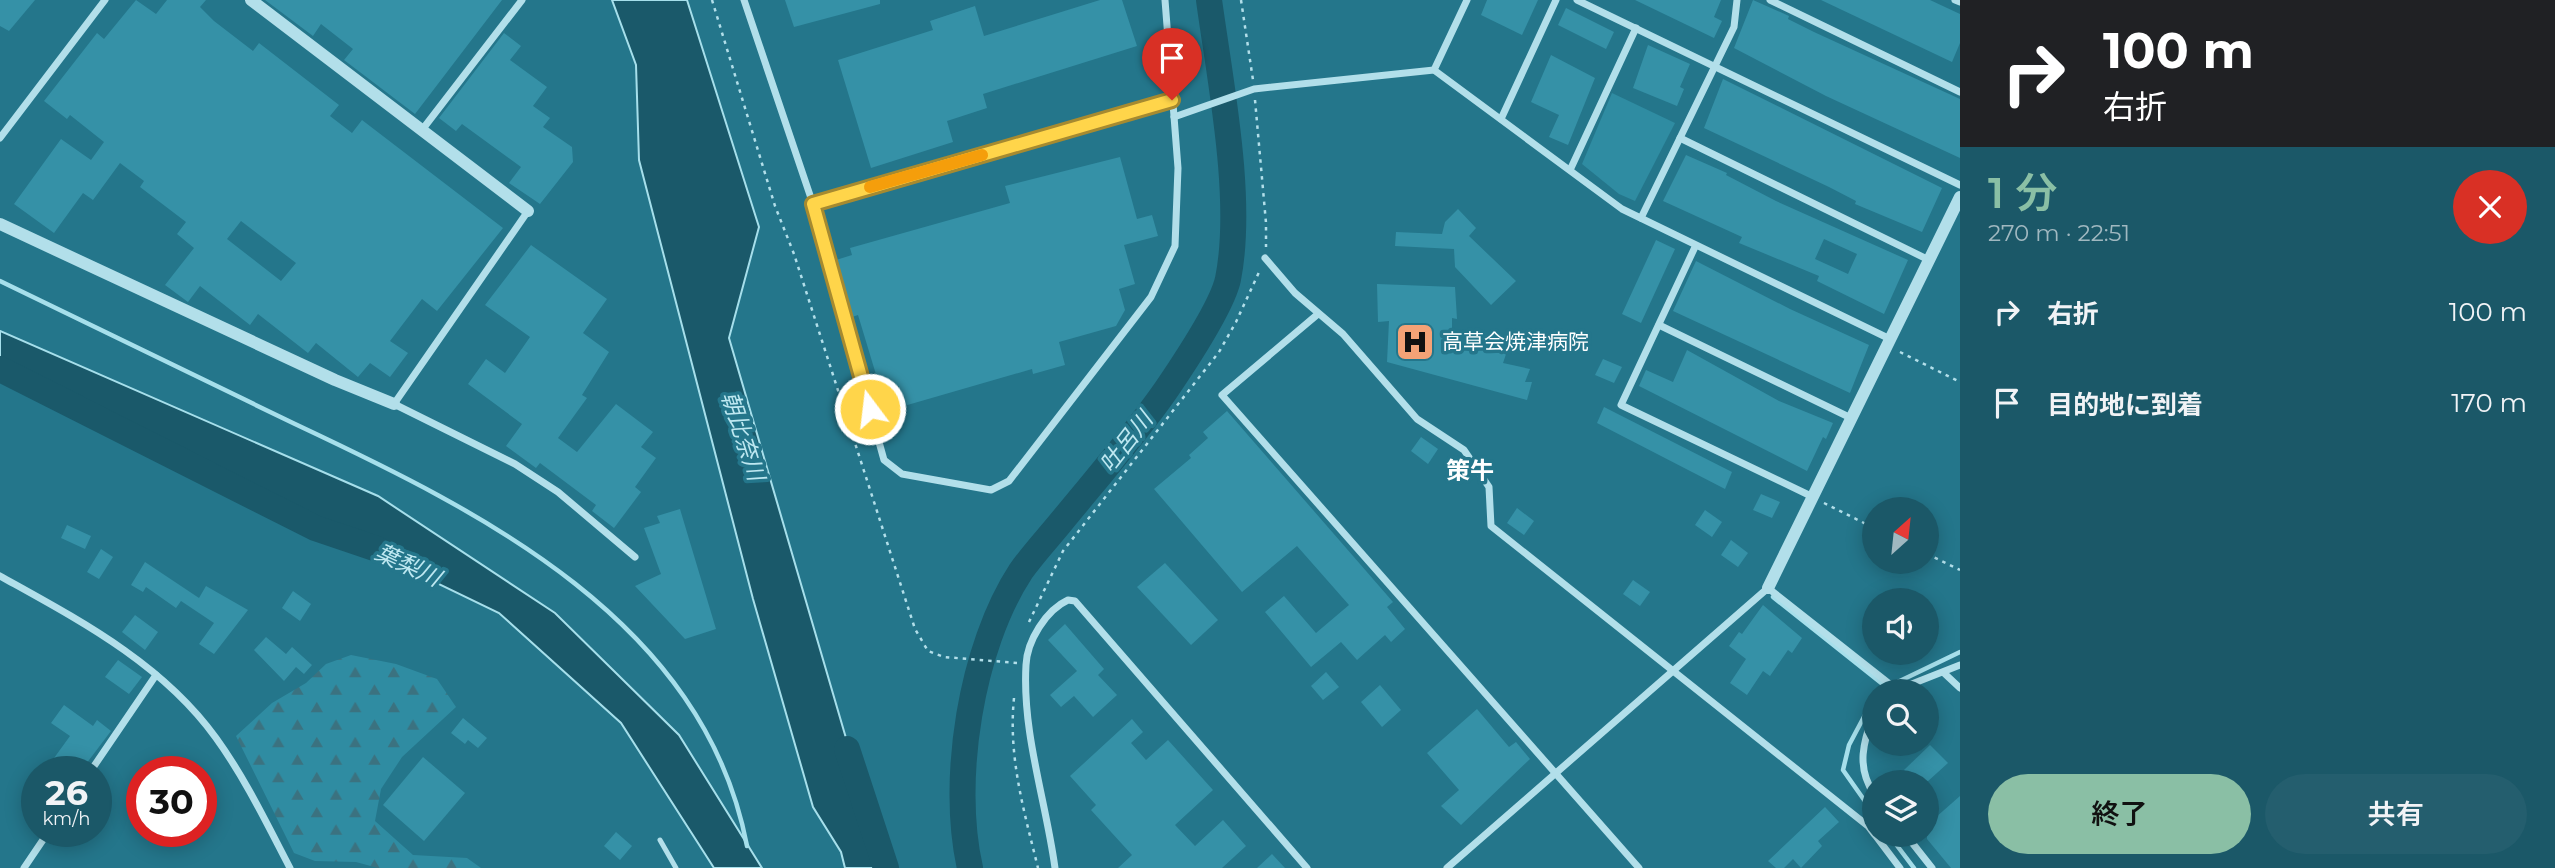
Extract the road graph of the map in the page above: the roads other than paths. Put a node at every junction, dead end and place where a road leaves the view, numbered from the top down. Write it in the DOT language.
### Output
graph roads {
  1 [pos="106,0"];
  2 [pos="251,0"];
  3 [pos="522,0"];
  4 [pos="744,0"];
  5 [pos="1164,0"];
  6 [pos="1467,0"];
  7 [pos="1556,0"];
  8 [pos="1577,0"];
  9 [pos="1737,0"];
  10 [pos="1770,0"];
  11 [pos="1955,0"];
  12 [pos="1960,2"];
  13 [pos="1636,28"];
  14 [pos="1715,64"];
  15 [pos="1434,70"];
  16 [pos="1960,92"];
  17 [pos="1172,100"];
  18 [pos="1174,117"];
  19 [pos="1501,119"];
  20 [pos="422,130"];
  21 [pos="0,138"];
  22 [pos="1679,138"];
  23 [pos="1571,168"];
  24 [pos="1960,185"];
  25 [pos="1960,198"];
  26 [pos="813,204"];
  27 [pos="528,211"];
  28 [pos="1641,218"];
  29 [pos="0,224"];
  30 [pos="1695,247"];
  31 [pos="1265,258"];
  32 [pos="1929,260"];
  33 [pos="1318,314"];
  34 [pos="1659,325"];
  35 [pos="1889,342"];
  36 [pos="394,404"];
  37 [pos="1851,418"];
  38 [pos="1814,498"];
  39 [pos="635,557"];
  40 [pos="0,576"];
  41 [pos="1768,588"];
  42 [pos="1960,665"];
  43 [pos="1674,670"];
  44 [pos="1944,673"];
  45 [pos="156,675"];
  46 [pos="1883,679"];
  47 [pos="1927,679"];
  48 [pos="1960,688"];
  49 [pos="101,756"];
  50 [pos="1554,772"];
  51 [pos="1862,823"];
  52 [pos="660,840"];
  53 [pos="38,847"];
  54 [pos="1885,847"];
  55 [pos="1915,847"];
  56 [pos="24,868"];
  57 [pos="290,868"];
  58 [pos="676,868"];
  59 [pos="1055,868"];
  60 [pos="1307,868"];
  61 [pos="1447,868"];
  62 [pos="1639,868"];
  63 [pos="1900,868"];
  64 [pos="1932,868"];
  1 -- 21 [label="street"];
  2 -- 20 [label="street"];
  3 -- 20 [label="street"];
  4 -- 26 [label="street"];
  5 -- 17 [label="street"];
  6 -- 15 [label="street"];
  7 -- 19 [label="street"];
  8 -- 13 [label="street"];
  9 -- 14 [label="street"];
  10 -- 16 [label="street"];
  11 -- 12 [label="street"];
  13 -- 14 [label="street"];
  13 -- 23 [label="street"];
  14 -- 22 [label="street"];
  14 -- 24 [label="street"];
  15 -- 18 [label="street"];
  15 -- 19 [label="street"];
  17 -- 18 [label="street"];
  17 -- 26 [label="street"];
  18 -- 26 [label="street"];
  19 -- 23 [label="street"];
  20 -- 27 [label="street"];
  22 -- 28 [label="street"];
  22 -- 32 [label="street"];
  23 -- 28 [label="street"];
  25 -- 32 [label="street"];
  27 -- 36 [label="street"];
  28 -- 30 [label="street"];
  29 -- 36 [label="street"];
  30 -- 34 [label="street"];
  30 -- 35 [label="street"];
  31 -- 33 [label="street"];
  32 -- 35 [label="street"];
  33 -- 43 [label="street"];
  33 -- 50 [label="street"];
  34 -- 37 [label="street"];
  34 -- 38 [label="street"];
  35 -- 37 [label="street"];
  36 -- 39 [label="street"];
  37 -- 38 [label="street"];
  38 -- 41 [label="street"];
  40 -- 45 [label="street"];
  41 -- 43 [label="street"];
  41 -- 46 [label="street"];
  42 -- 44 [label="street"];
  43 -- 50 [label="street"];
  43 -- 51 [label="street"];
  44 -- 47 [label="street"];
  44 -- 48 [label="street"];
  45 -- 49 [label="street"];
  45 -- 57 [label="street"];
  50 -- 61 [label="street"];
  50 -- 62 [label="street"];
  52 -- 58 [label="lane"];
  53 -- 56 [label="street"];
  54 -- 63 [label="street"];
  55 -- 64 [label="street"];
  59 -- 60 [label="street"];
}
